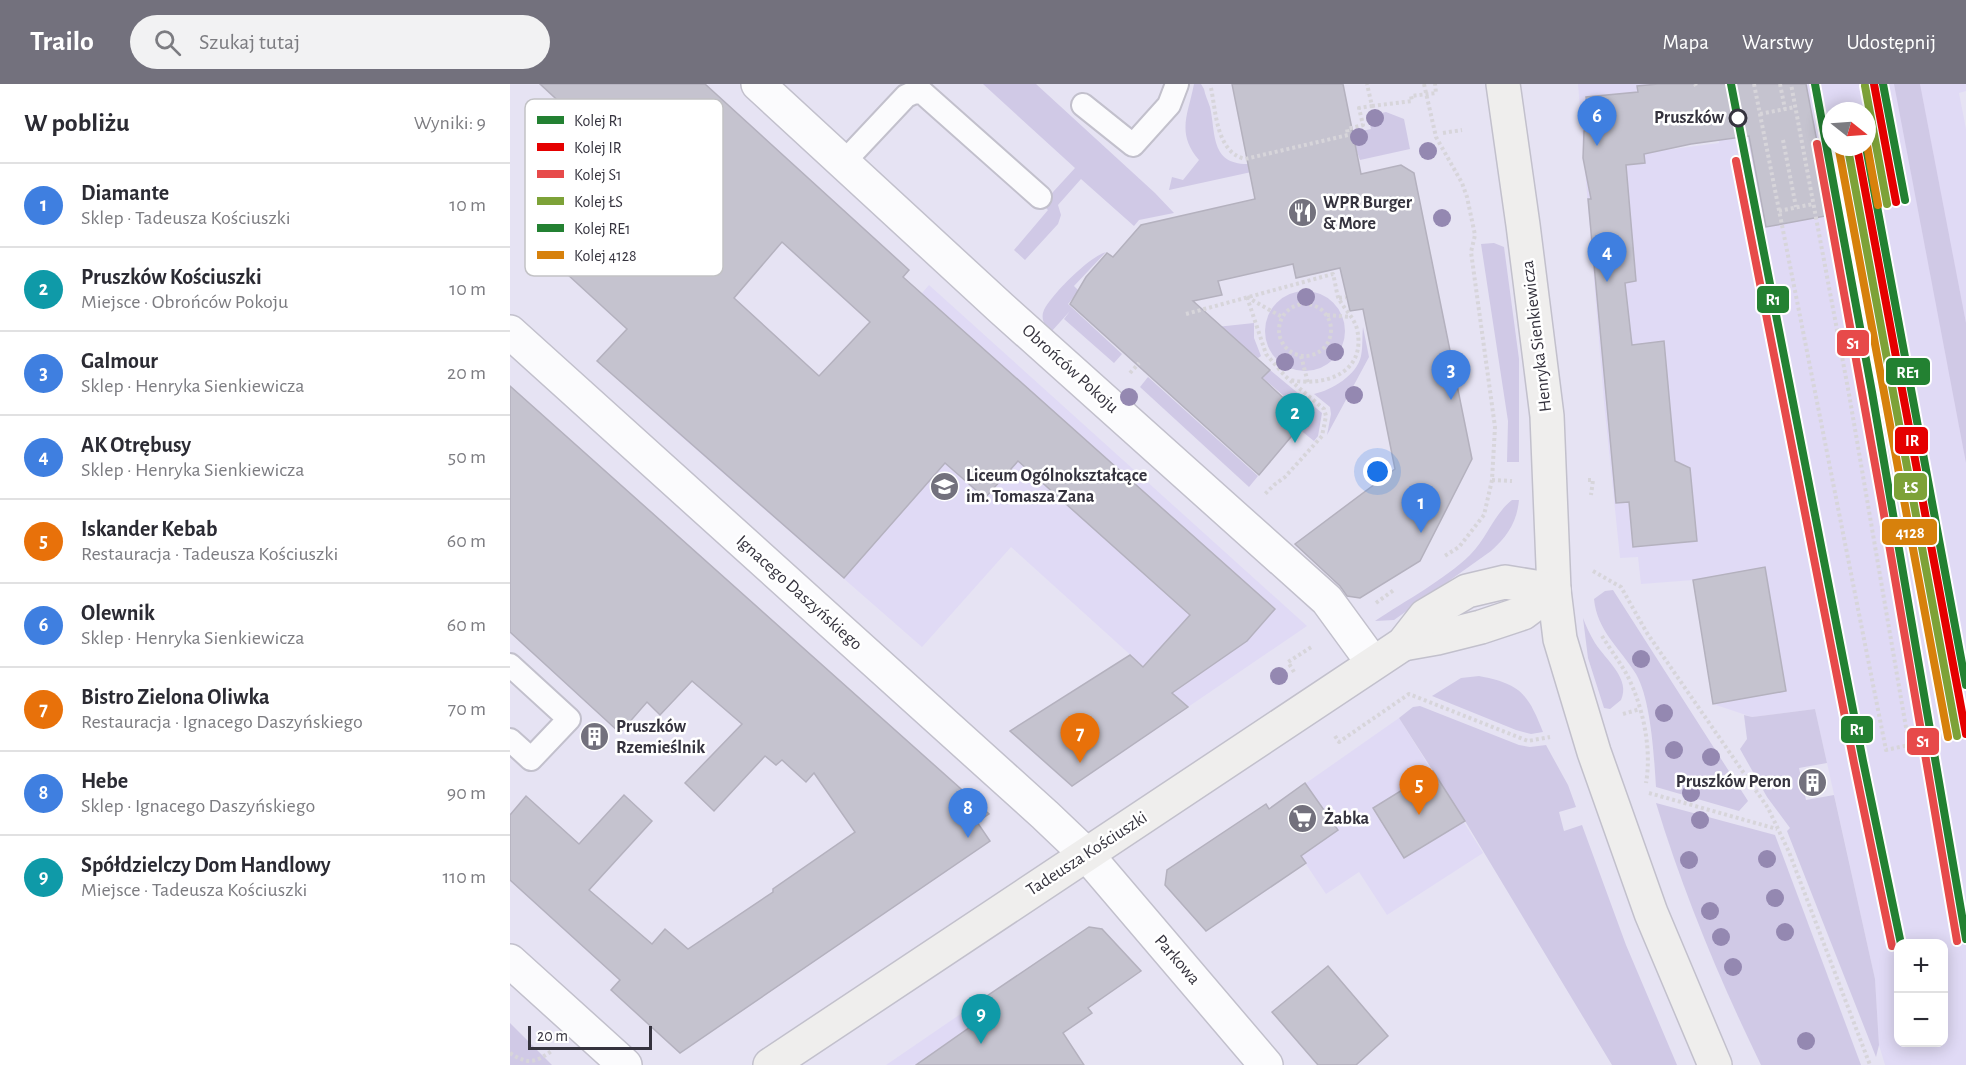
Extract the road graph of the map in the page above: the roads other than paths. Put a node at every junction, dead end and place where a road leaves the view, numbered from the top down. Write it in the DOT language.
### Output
graph roads {
  1 [pos="758,84"];
  2 [pos="1177,84"];
  3 [pos="1503,84"];
  4 [pos="1083,105"];
  5 [pos="843,163"];
  6 [pos="1040,197"];
  7 [pos="510,332"];
  8 [pos="1554,590"];
  9 [pos="1373,663"];
  10 [pos="510,665"];
  11 [pos="510,740"];
  12 [pos="1087,855"];
  13 [pos="510,961"];
  14 [pos="625,1065"];
  15 [pos="770,1065"];
  16 [pos="1266,1065"];
  17 [pos="1715,1065"];
  1 -- 5 [label="street, Obrońców Pokoju"];
  2 -- 4 [label="lane"];
  3 -- 8 [label="street, Henryka Sienkiewicza"];
  5 -- 6 [label="lane"];
  5 -- 9 [label="street, Obrońców Pokoju"];
  7 -- 12 [label="street, Ignacego Daszyńskiego"];
  8 -- 9 [label="street, Tadeusza Kościuszki"];
  8 -- 17 [label="street, Henryka Sienkiewicza"];
  9 -- 12 [label="street, Tadeusza Kościuszki"];
  10 -- 11 [label="lane"];
  12 -- 15 [label="street, Tadeusza Kościuszki"];
  12 -- 16 [label="street, Parkowa"];
  13 -- 14 [label="street"];
}
